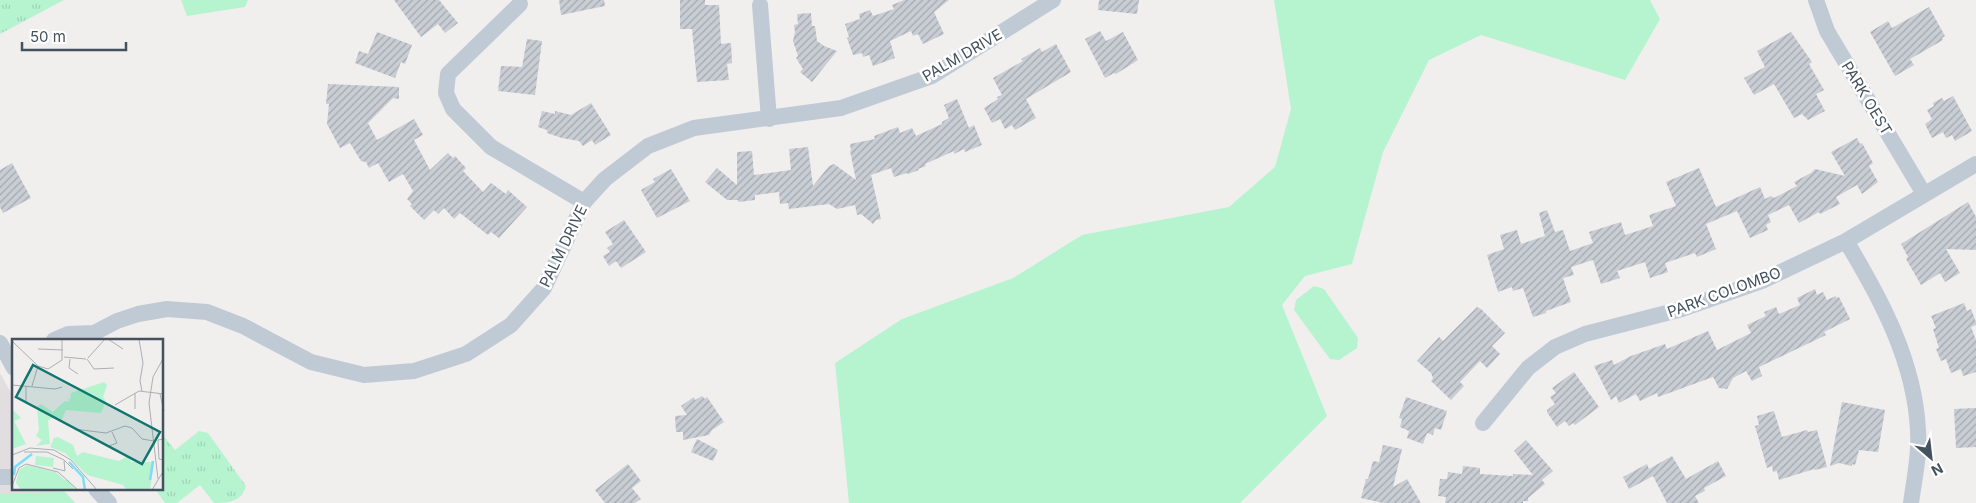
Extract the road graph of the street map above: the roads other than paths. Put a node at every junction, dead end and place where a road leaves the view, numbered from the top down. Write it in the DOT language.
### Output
graph roads {
  1 [pos="1053,0"];
  2 [pos="1816,0"];
  3 [pos="520,4"];
  4 [pos="760,5"];
  5 [pos="770,119"];
  6 [pos="1976,164"];
  7 [pos="1924,194"];
  8 [pos="584,202"];
  9 [pos="1846,241"];
  10 [pos="91,337"];
  11 [pos="56,339"];
  12 [pos="0,343"];
  13 [pos="12,363"];
  14 [pos="1483,423"];
  15 [pos="97,490"];
  16 [pos="108,503"];
  17 [pos="1911,503"];
  1 -- 5 [label="street, PALM DRIVE"];
  2 -- 7 [label="street, PARK OEST"];
  3 -- 8 [label="street"];
  4 -- 5 [label="street"];
  5 -- 8 [label="street, PALM DRIVE"];
  6 -- 7 [label="street, PARK COLOMBO"];
  7 -- 9 [label="street, PARK COLOMBO"];
  8 -- 10 [label="street, PALM DRIVE"];
  9 -- 14 [label="street, PARK COLOMBO"];
  9 -- 17 [label="street"];
  10 -- 11 [label="street, PALM DRIVE"];
  12 -- 13 [label="street"];
  15 -- 16 [label="street"];
}
